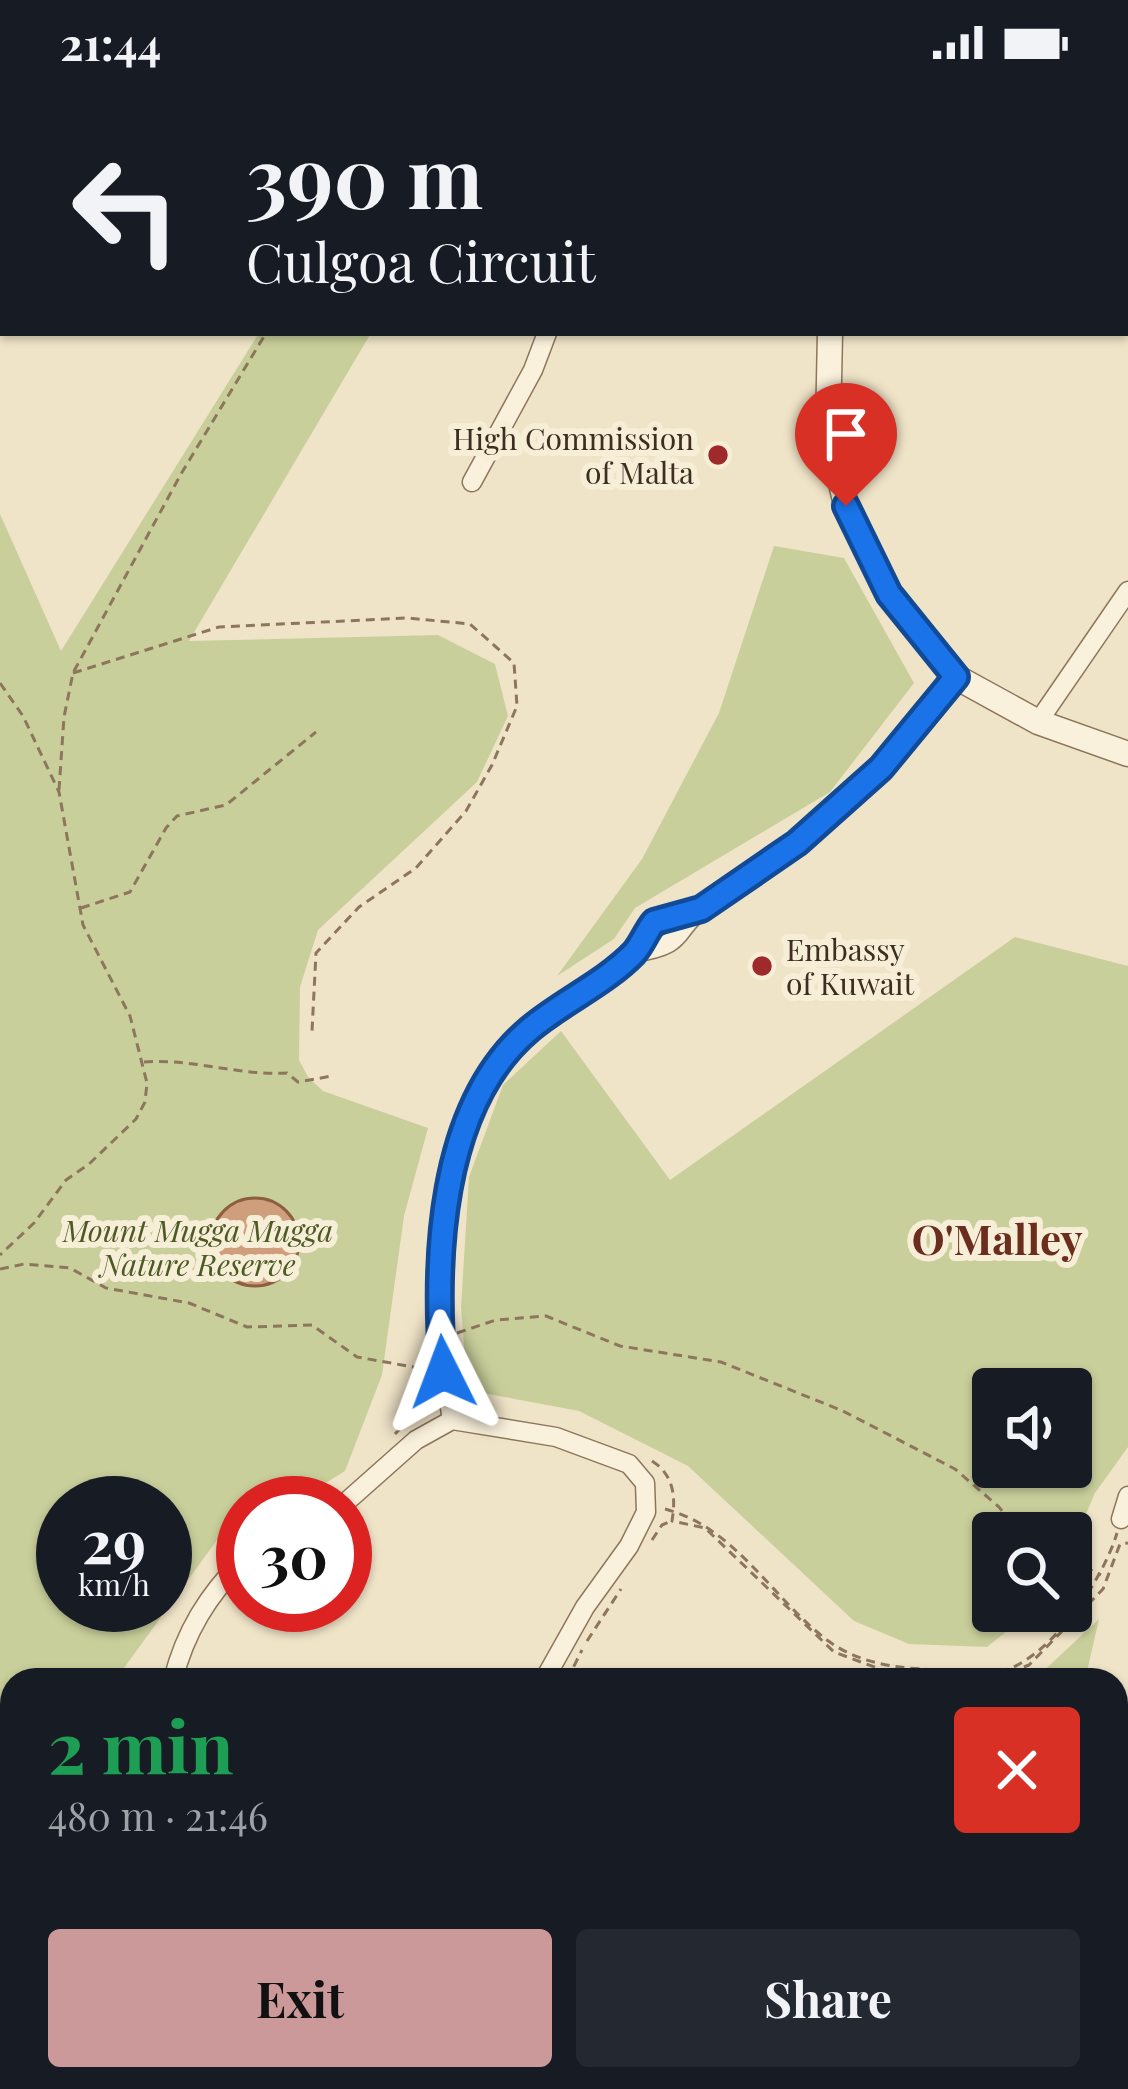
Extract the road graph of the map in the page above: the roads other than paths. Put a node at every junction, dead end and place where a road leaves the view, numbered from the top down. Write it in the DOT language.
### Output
graph roads {
  1 [pos="546,336"];
  2 [pos="830,336"];
  3 [pos="472,482"];
  4 [pos="1128,591"];
  5 [pos="956,677"];
  6 [pos="1038,722"];
  7 [pos="1128,754"];
  8 [pos="451,1412"];
  9 [pos="369,1476"];
  10 [pos="1128,1496"];
  11 [pos="1121,1520"];
  12 [pos="216,1589"];
  13 [pos="176,1668"];
  14 [pos="551,1668"];
  1 -- 3 [label="street"];
  2 -- 5 [label="street"];
  4 -- 6 [label="street"];
  5 -- 6 [label="street"];
  5 -- 8 [label="street"];
  6 -- 7 [label="street"];
  8 -- 9 [label="street"];
  8 -- 14 [label="street"];
  10 -- 11 [label="street"];
  12 -- 13 [label="street"];
}
